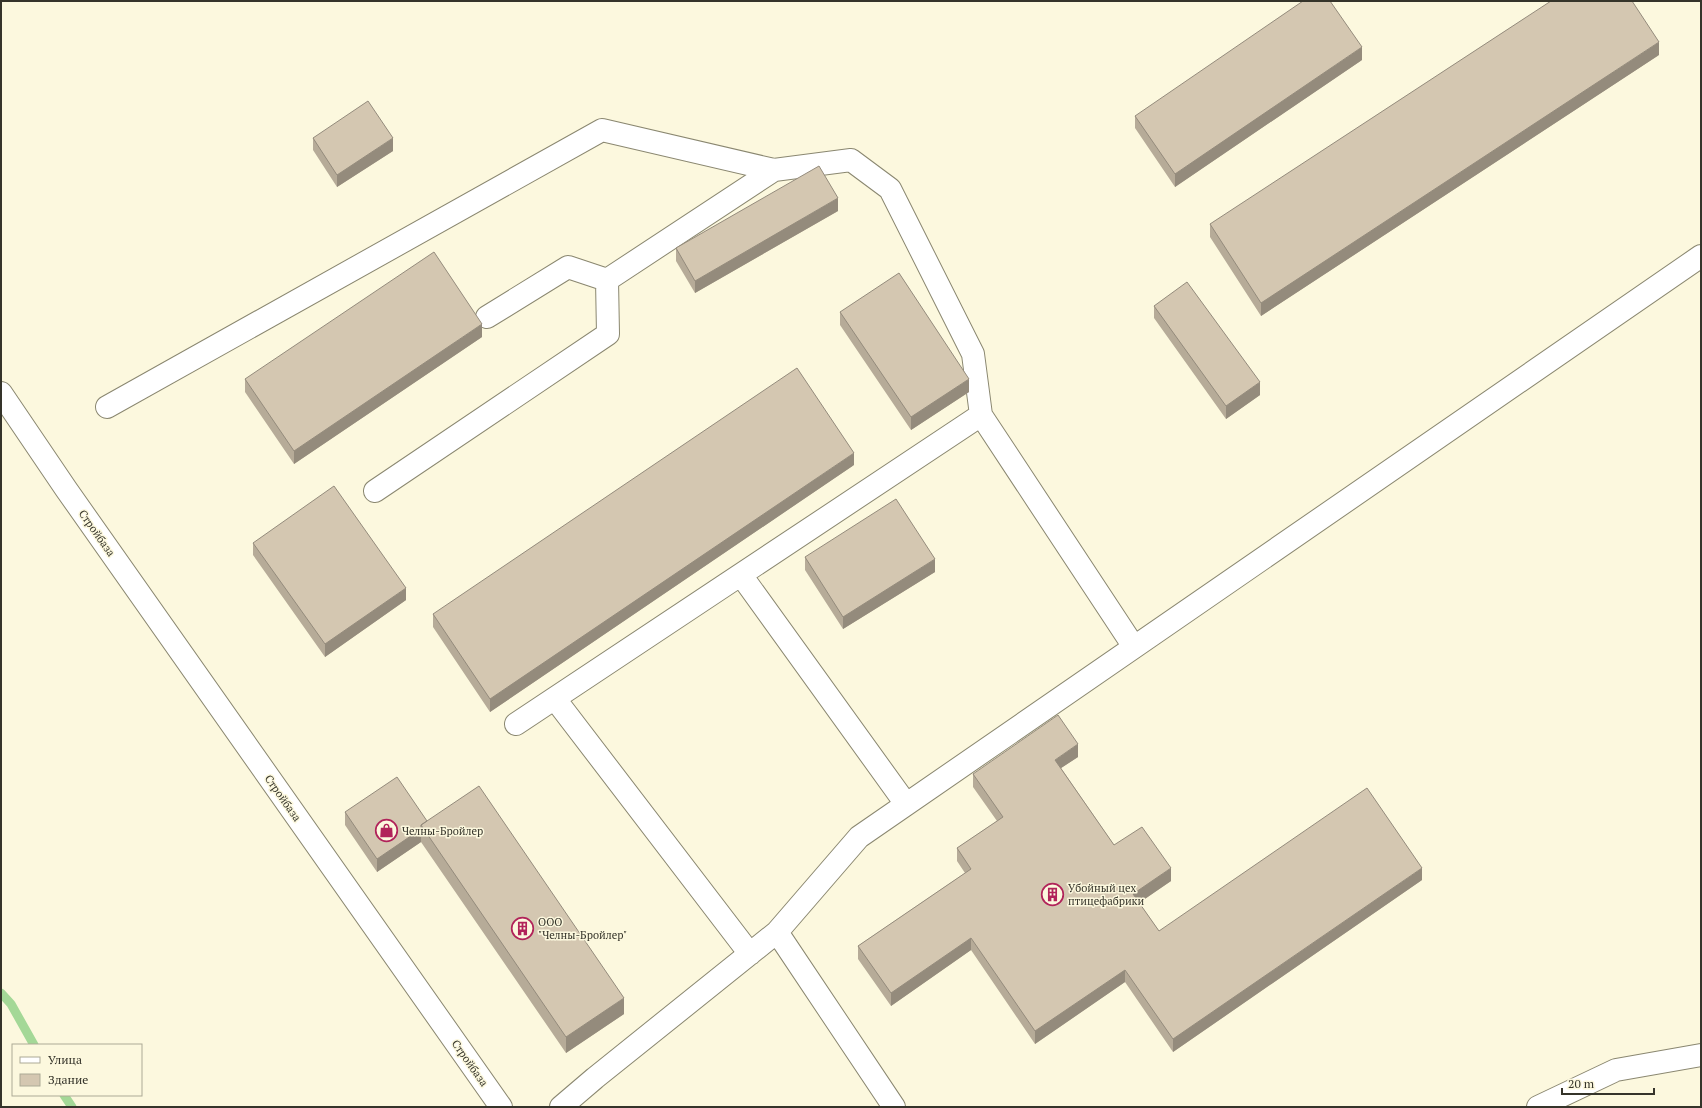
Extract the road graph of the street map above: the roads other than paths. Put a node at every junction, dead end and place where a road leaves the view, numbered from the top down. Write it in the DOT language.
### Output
graph roads {
  1 [pos="774,170"];
  2 [pos="1701,256"];
  3 [pos="607,280"];
  4 [pos="487,317"];
  5 [pos="1,393"];
  6 [pos="107,406"];
  7 [pos="981,415"];
  8 [pos="375,492"];
  9 [pos="741,575"];
  10 [pos="1134,647"];
  11 [pos="555,699"];
  12 [pos="516,724"];
  13 [pos="906,804"];
  14 [pos="777,932"];
  15 [pos="750,954"];
  16 [pos="1701,1055"];
  17 [pos="501,1107"];
  18 [pos="561,1107"];
  19 [pos="894,1107"];
  20 [pos="1538,1107"];
  1 -- 3 [label="street"];
  1 -- 6 [label="street"];
  1 -- 7 [label="street"];
  2 -- 10 [label="street"];
  3 -- 4 [label="street"];
  3 -- 8 [label="street"];
  5 -- 17 [label="street, Стройбаза"];
  7 -- 9 [label="street"];
  7 -- 10 [label="street"];
  9 -- 11 [label="street"];
  9 -- 13 [label="street"];
  10 -- 13 [label="street"];
  11 -- 12 [label="street"];
  11 -- 15 [label="street"];
  13 -- 14 [label="street"];
  14 -- 15 [label="street"];
  14 -- 19 [label="street"];
  15 -- 18 [label="street"];
  16 -- 20 [label="street"];
}
